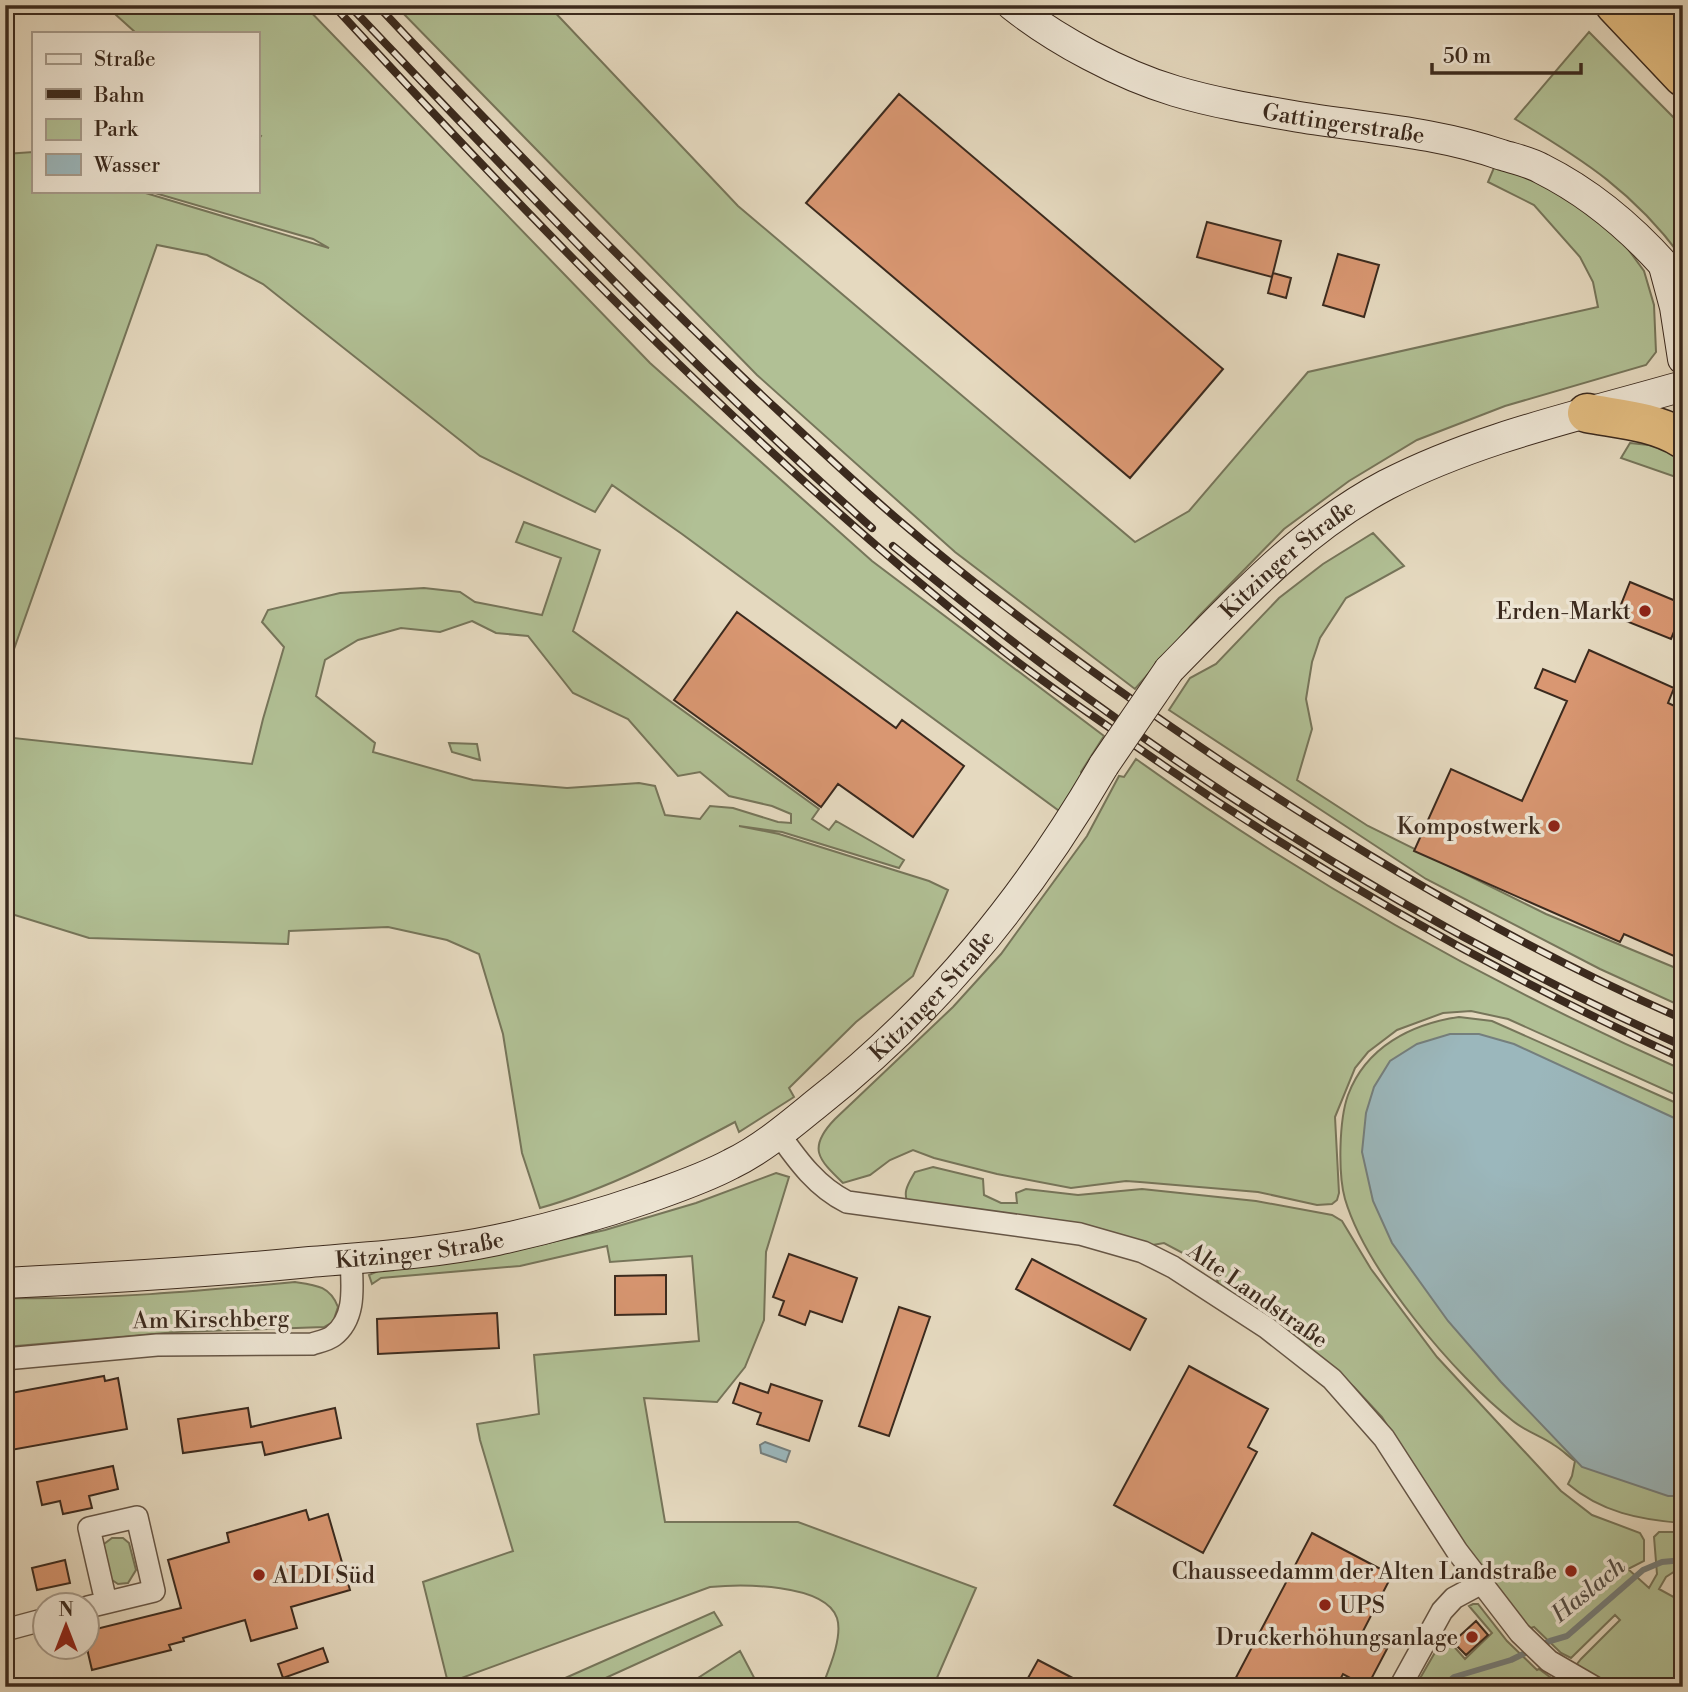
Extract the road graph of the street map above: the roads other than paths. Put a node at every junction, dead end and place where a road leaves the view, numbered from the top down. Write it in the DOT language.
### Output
graph roads {
  1 [pos="1012,5"];
  2 [pos="1615,5"];
  3 [pos="1658,5"];
  4 [pos="1683,31"];
  5 [pos="1683,77"];
  6 [pos="1663,262"];
  7 [pos="1683,287"];
  8 [pos="1683,359"];
  9 [pos="1683,386"];
  10 [pos="1587,413"];
  11 [pos="1683,439"];
  12 [pos="779,1134"];
  13 [pos="351,1259"];
  14 [pos="5,1283"];
  15 [pos="5,1359"];
  16 [pos="1480,1584"];
  17 [pos="32,1623"];
  18 [pos="5,1630"];
  19 [pos="1567,1680"];
  20 [pos="1400,1687"];
  21 [pos="1594,1687"];
  1 -- 6 [label="street, Gattingerstraße"];
  2 -- 5 [label="highway"];
  3 -- 4 [label="highway"];
  6 -- 7 [label="street, Gattingerstraße"];
  6 -- 8 [label="street, Gattingerstraße"];
  9 -- 10 [label="street, Kitzinger Straße"];
  10 -- 11 [label="highway"];
  10 -- 12 [label="street, Kitzinger Straße, bridge"];
  12 -- 13 [label="street, Kitzinger Straße"];
  12 -- 16 [label="street, Alte Landstraße"];
  13 -- 14 [label="street, Kitzinger Straße"];
  13 -- 15 [label="street, Am Kirschberg"];
  16 -- 19 [label="street, Alte Landstraße"];
  16 -- 20 [label="street"];
  17 -- 18 [label="street"];
  19 -- 21 [label="street, Alte Landstraße"];
}
